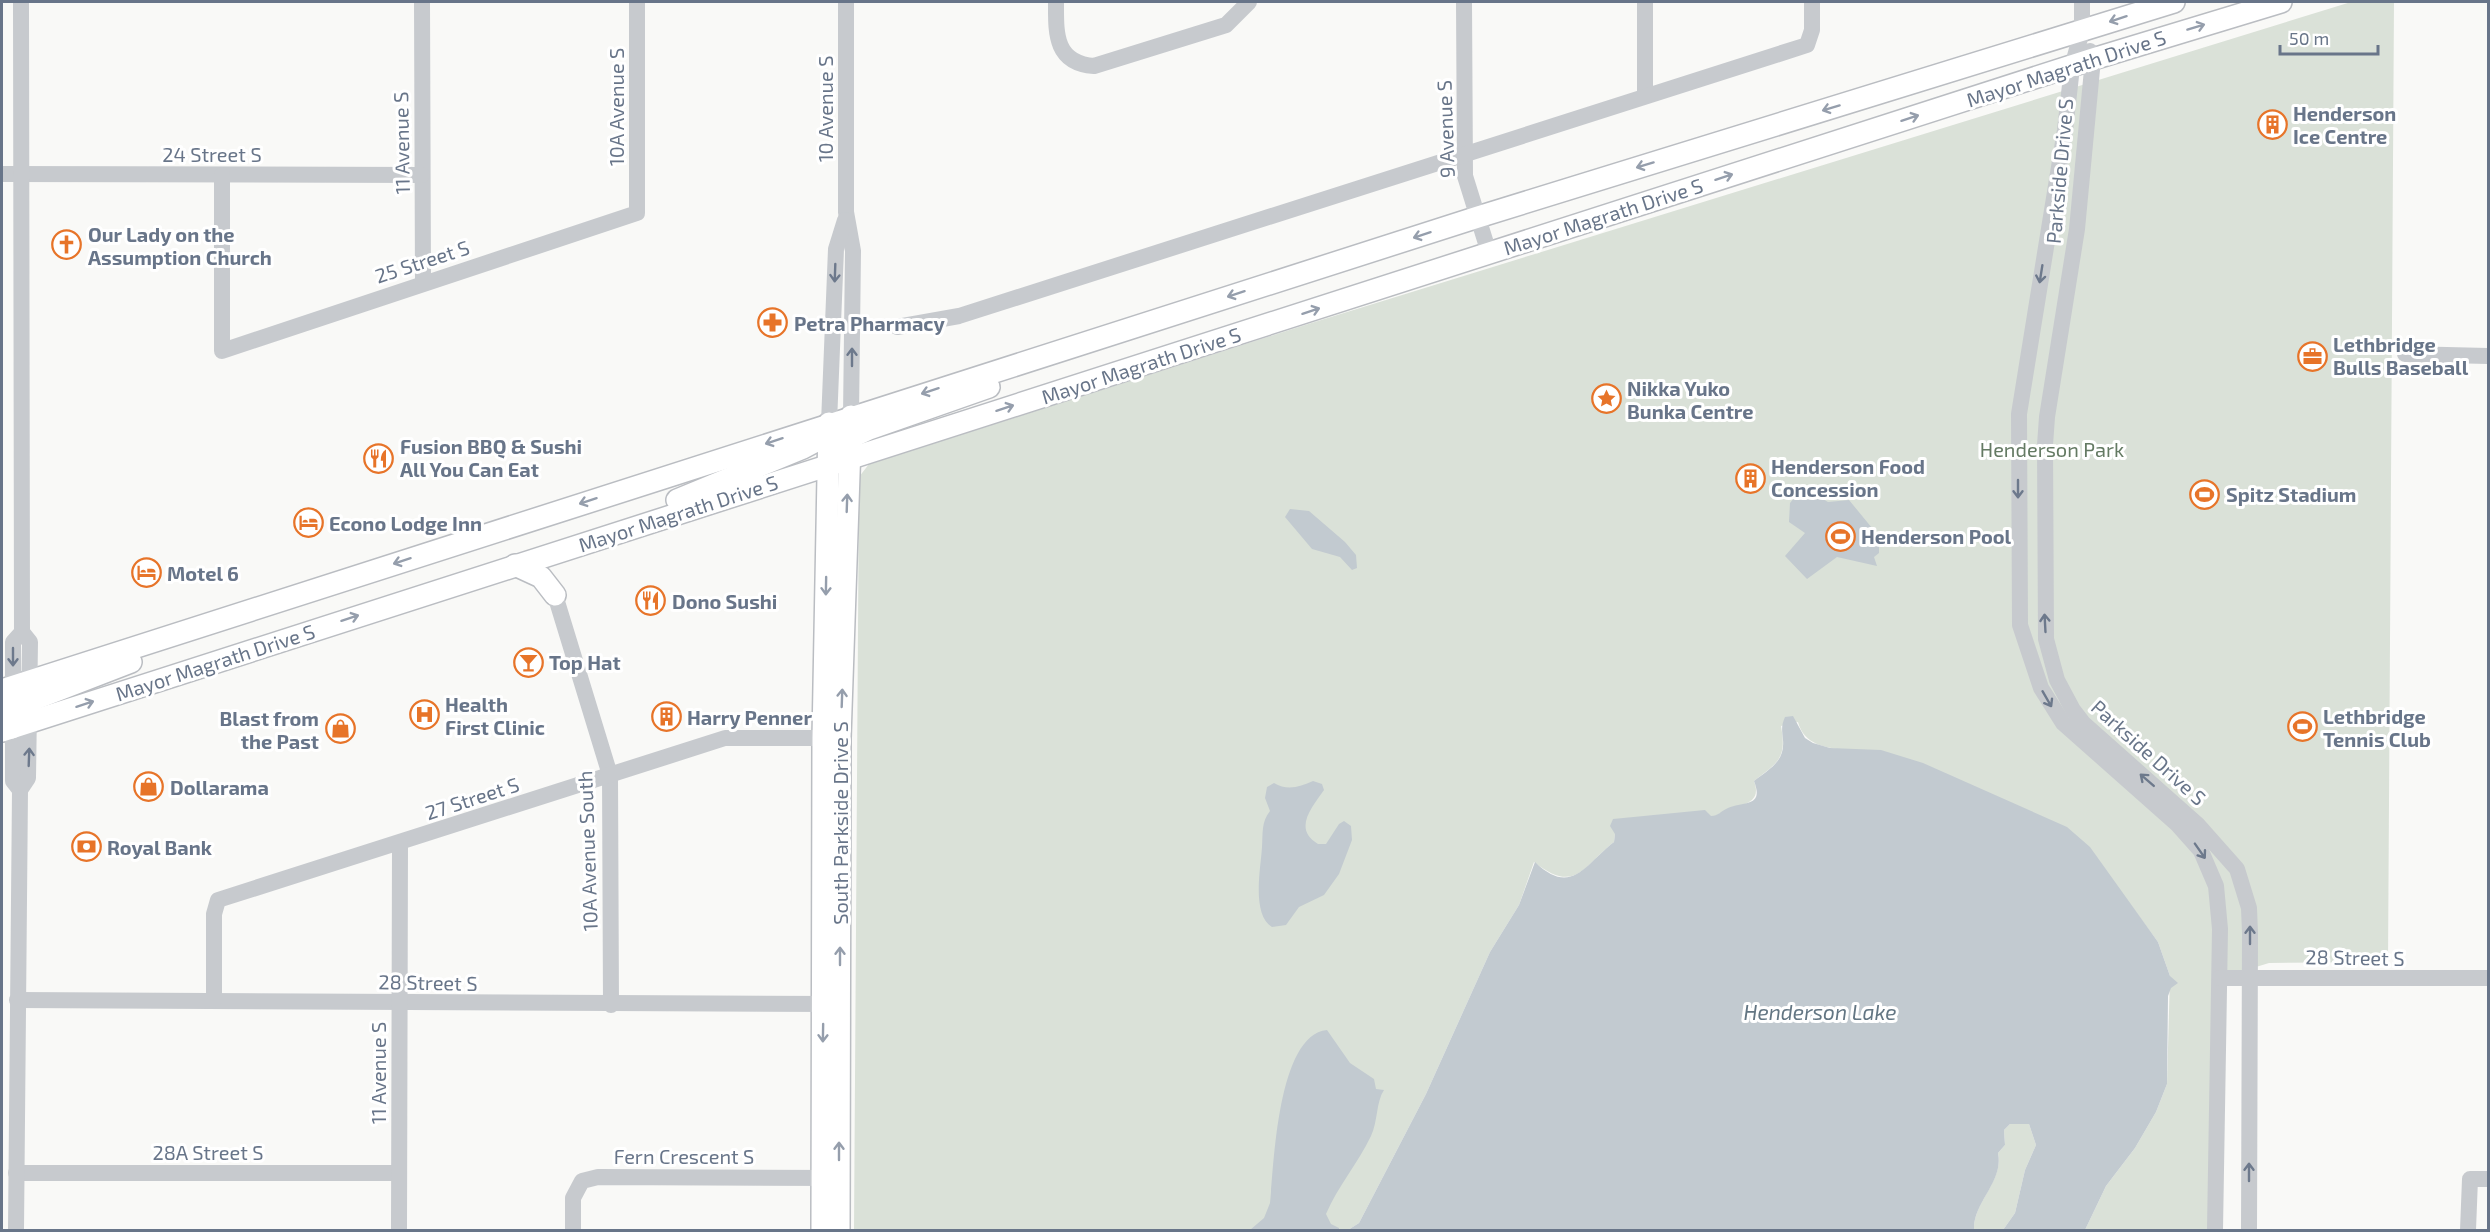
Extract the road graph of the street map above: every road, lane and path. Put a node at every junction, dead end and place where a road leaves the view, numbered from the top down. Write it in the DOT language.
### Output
graph roads {
  1 [pos="21,2"];
  2 [pos="422,2"];
  3 [pos="638,2"];
  4 [pos="846,2"];
  5 [pos="1056,2"];
  6 [pos="1249,2"];
  7 [pos="1464,2"];
  8 [pos="1645,2"];
  9 [pos="1812,2"];
  10 [pos="2082,2"];
  11 [pos="2174,2"];
  12 [pos="2281,2"];
  13 [pos="2082,31"];
  14 [pos="2093,59"];
  15 [pos="2072,67"];
  16 [pos="1645,96"];
  17 [pos="1463,156"];
  18 [pos="2,174"];
  19 [pos="22,174"];
  20 [pos="222,175"];
  21 [pos="422,175"];
  22 [pos="637,213"];
  23 [pos="846,216"];
  24 [pos="1478,217"];
  25 [pos="1488,253"];
  26 [pos="423,283"];
  27 [pos="897,327"];
  28 [pos="1096,338"];
  29 [pos="2405,354"];
  30 [pos="2488,356"];
  31 [pos="851,416"];
  32 [pos="839,439"];
  33 [pos="828,464"];
  34 [pos="627,530"];
  35 [pos="565,550"];
  36 [pos="515,565"];
  37 [pos="555,595"];
  38 [pos="15,706"];
  39 [pos="832,738"];
  40 [pos="610,775"];
  41 [pos="400,844"];
  42 [pos="2250,977"];
  43 [pos="2220,978"];
  44 [pos="2488,978"];
  45 [pos="17,1000"];
  46 [pos="214,1000"];
  47 [pos="399,1003"];
  48 [pos="831,1004"];
  49 [pos="611,1005"];
  50 [pos="16,1173"];
  51 [pos="399,1173"];
  52 [pos="830,1178"];
  53 [pos="2488,1179"];
  54 [pos="16,1230"];
  55 [pos="399,1230"];
  56 [pos="573,1230"];
  57 [pos="822,1230"];
  58 [pos="839,1230"];
  59 [pos="2215,1230"];
  60 [pos="2248,1230"];
  61 [pos="2468,1230"];
  1 -- 19 [label="street"];
  2 -- 21 [label="street, 11 Avenue S"];
  3 -- 22 [label="street, 10A Avenue S"];
  4 -- 23 [label="street, 10 Avenue S"];
  5 -- 6 [label="street"];
  7 -- 17 [label="street, 9 Avenue S"];
  8 -- 16 [label="street"];
  9 -- 16 [label="street"];
  10 -- 13 [label="street"];
  11 -- 13 [label="main road, Mayor Magrath Drive S, one-way"];
  14 -- 12 [label="main road, Mayor Magrath Drive S, one-way"];
  13 -- 14 [label="street, Parkside Drive S"];
  13 -- 15 [label="street, Parkside Drive S"];
  13 -- 24 [label="main road, Mayor Magrath Drive S, one-way"];
  14 -- 15 [label="main road, Mayor Magrath Drive S"];
  42 -- 14 [label="street, Parkside Drive S, one-way"];
  25 -- 15 [label="main road, Mayor Magrath Drive S, one-way"];
  15 -- 43 [label="street, Parkside Drive S, one-way"];
  16 -- 17 [label="street"];
  17 -- 24 [label="street, 9 Avenue S"];
  17 -- 27 [label="street"];
  18 -- 19 [label="street, 24 Street S"];
  19 -- 20 [label="street, 24 Street S"];
  19 -- 38 [label="street"];
  20 -- 21 [label="street, 24 Street S"];
  20 -- 26 [label="street, 25 Street S"];
  21 -- 26 [label="street, 11 Avenue S"];
  22 -- 26 [label="street, 25 Street S"];
  31 -- 23 [label="street, 10 Avenue S, one-way"];
  23 -- 32 [label="street, 10 Avenue S, one-way"];
  24 -- 25 [label="street, 9 Avenue S"];
  24 -- 28 [label="main road, Mayor Magrath Drive S, one-way"];
  32 -- 25 [label="main road, Mayor Magrath Drive S, one-way"];
  28 -- 31 [label="main road, Mayor Magrath Drive S, one-way"];
  28 -- 32 [label="main road"];
  29 -- 30 [label="street"];
  31 -- 32 [label="main road, Mayor Magrath Drive S"];
  32 -- 33 [label="main road, Mayor Magrath Drive S"];
  32 -- 34 [label="main road"];
  32 -- 38 [label="main road, Mayor Magrath Drive S, one-way"];
  39 -- 32 [label="main road, South Parkside Drive S, one-way"];
  33 -- 34 [label="main road, Mayor Magrath Drive S"];
  33 -- 39 [label="main road, South Parkside Drive S, one-way"];
  34 -- 35 [label="main road, Mayor Magrath Drive S"];
  35 -- 36 [label="main road, Mayor Magrath Drive S"];
  35 -- 37 [label="main road"];
  36 -- 37 [label="main road"];
  38 -- 36 [label="main road, Mayor Magrath Drive S, one-way"];
  37 -- 40 [label="street, 10A Avenue South"];
  38 -- 45 [label="street"];
  39 -- 40 [label="street, 27 Street S"];
  39 -- 48 [label="main road, South Parkside Drive S"];
  40 -- 41 [label="street, 27 Street S"];
  40 -- 49 [label="street, 10A Avenue South"];
  41 -- 46 [label="street, 27 Street S"];
  41 -- 47 [label="street, 11 Avenue S"];
  42 -- 43 [label="street, 28 Street S"];
  42 -- 44 [label="street, 28 Street S"];
  60 -- 42 [label="street, Parkside Drive S, one-way"];
  43 -- 59 [label="street, Parkside Drive S"];
  45 -- 46 [label="street, 28 Street S"];
  45 -- 50 [label="street"];
  46 -- 47 [label="street, 28 Street S"];
  47 -- 49 [label="street, 28 Street S"];
  47 -- 51 [label="street, 11 Avenue S"];
  48 -- 49 [label="street, 28 Street S"];
  48 -- 52 [label="main road, South Parkside Drive S"];
  50 -- 51 [label="street, 28A Street S"];
  50 -- 54 [label="street"];
  51 -- 55 [label="street, 11 Avenue S"];
  52 -- 56 [label="street, Fern Crescent S"];
  52 -- 57 [label="main road, South Parkside Drive S"];
  52 -- 58 [label="main road, South Parkside Drive S"];
  53 -- 61 [label="street"];
}
